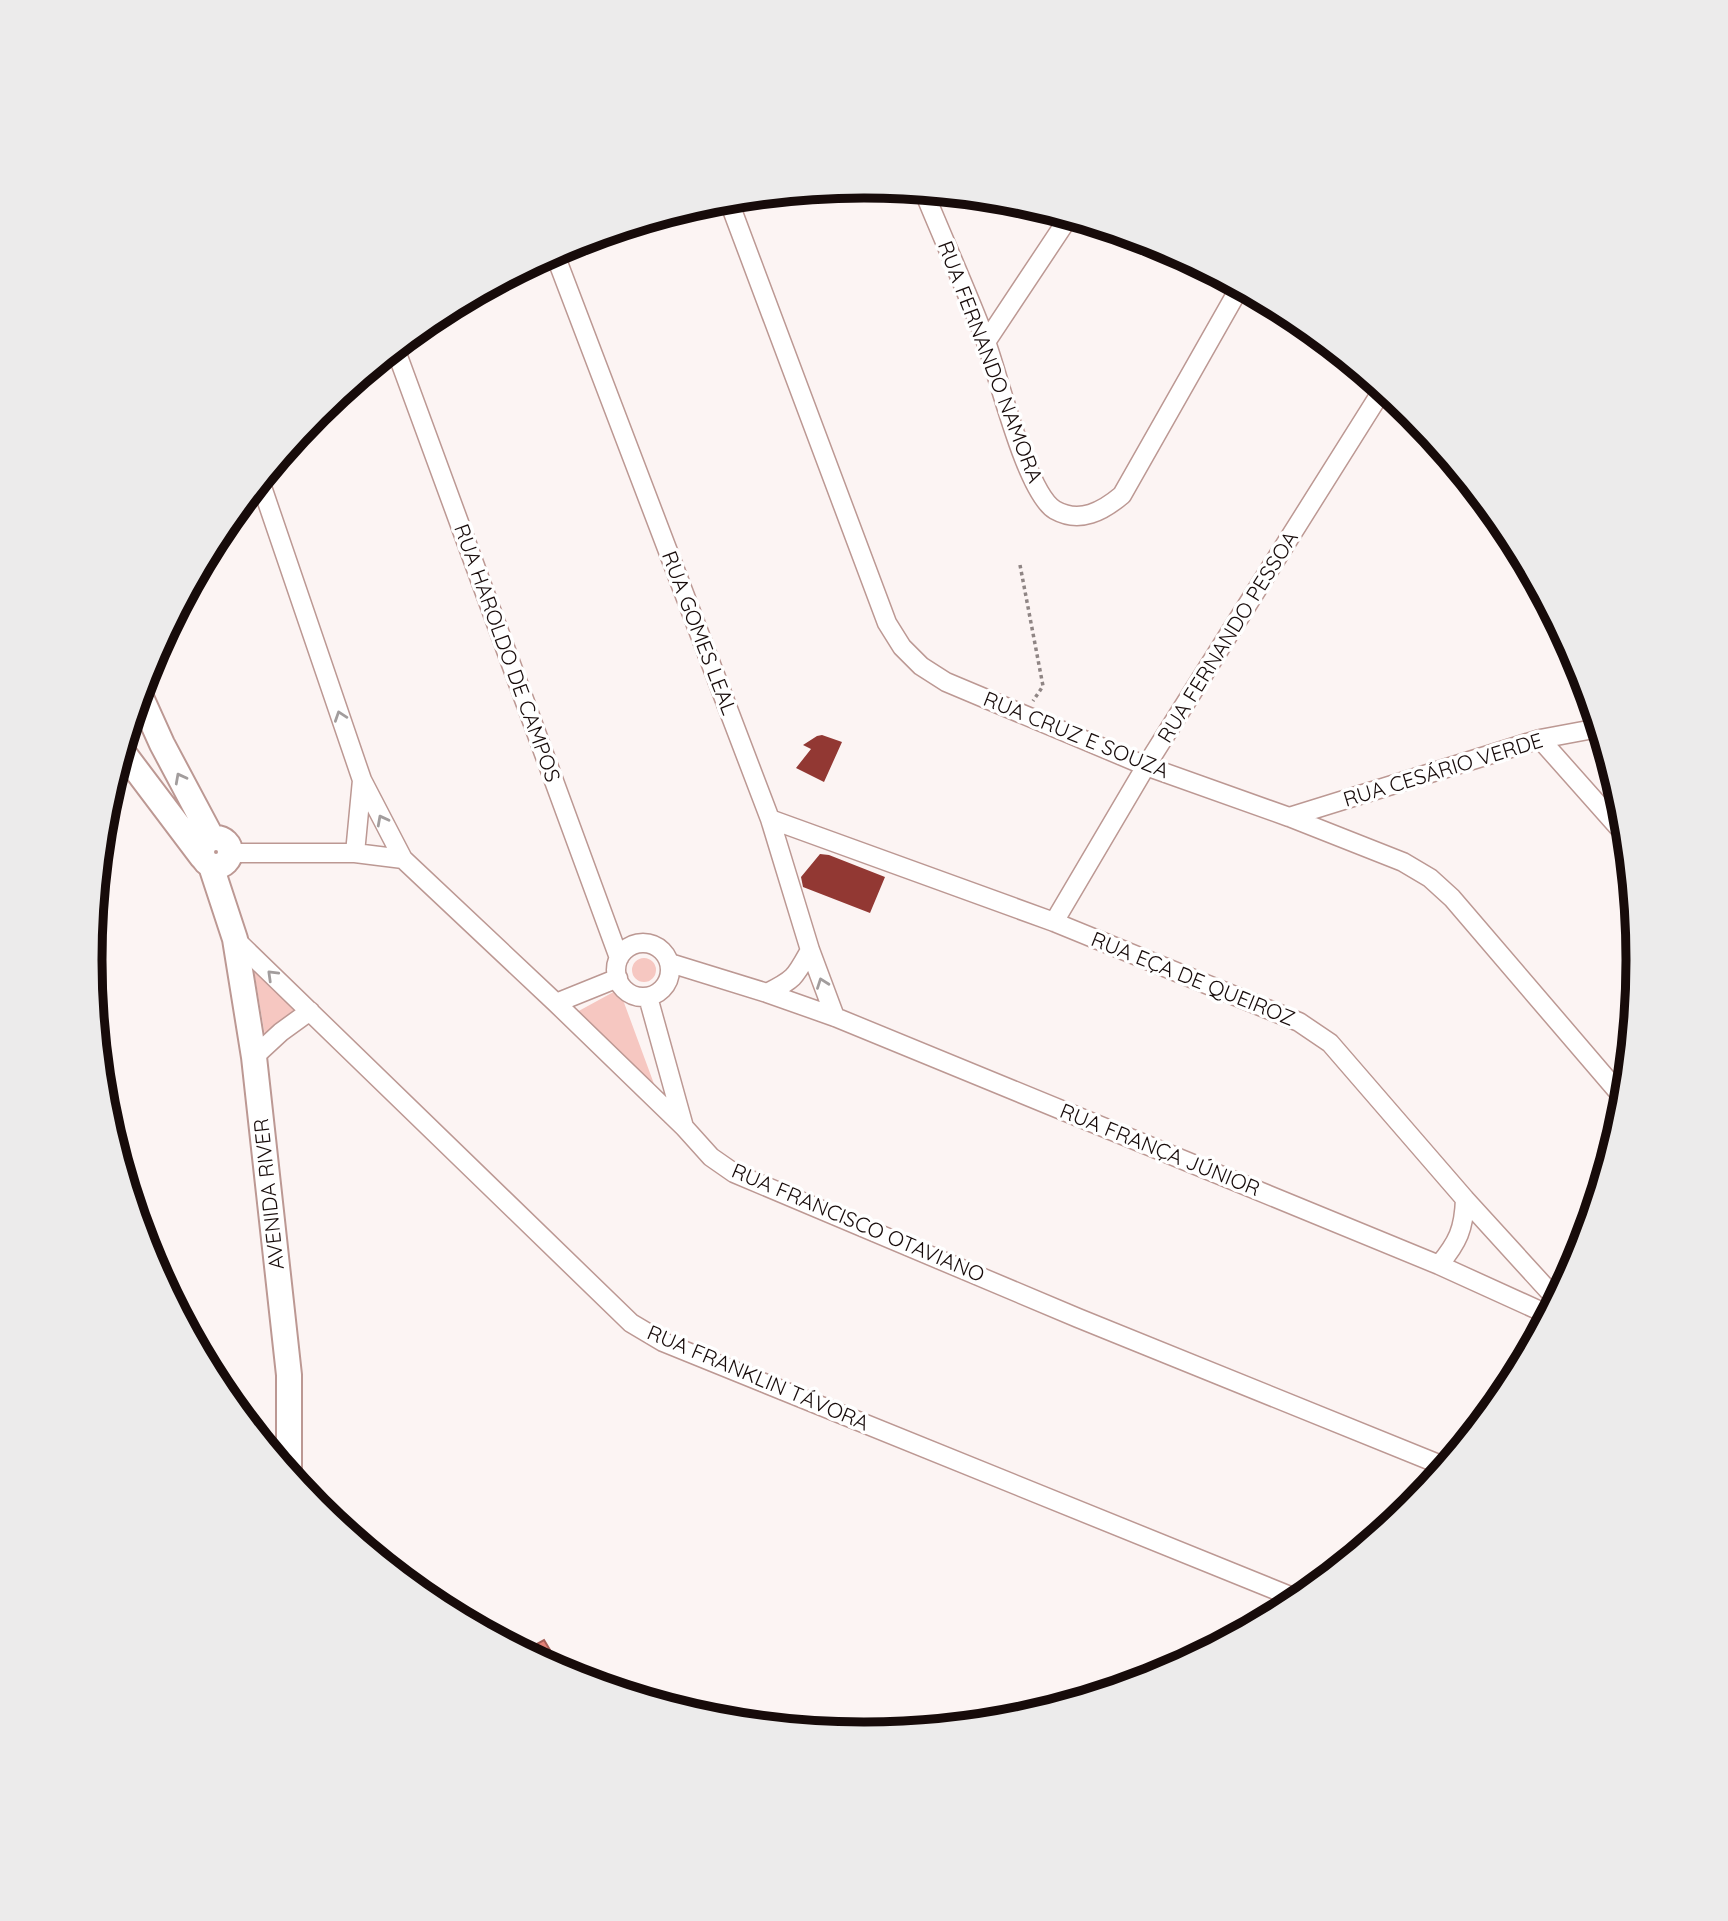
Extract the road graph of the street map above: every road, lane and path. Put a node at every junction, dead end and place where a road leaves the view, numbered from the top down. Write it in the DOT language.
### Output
graph roads {
  1 [pos="928,201"];
  2 [pos="732,210"];
  3 [pos="1064,225"];
  4 [pos="558,263"];
  5 [pos="1235,295"];
  6 [pos="986,342"];
  7 [pos="398,357"];
  8 [pos="1378,397"];
  9 [pos="263,491"];
  10 [pos="1020,565"];
  11 [pos="145,707"];
  12 [pos="1025,715"];
  13 [pos="1591,730"];
  14 [pos="1540,739"];
  15 [pos="129,758"];
  16 [pos="1146,766"];
  17 [pos="362,780"];
  18 [pos="1289,817"];
  19 [pos="770,820"];
  20 [pos="1614,822"];
  21 [pos="355,853"];
  22 [pos="216,855"];
  23 [pos="403,859"];
  24 [pos="1054,922"];
  25 [pos="235,939"];
  26 [pos="810,950"];
  27 [pos="619,958"];
  28 [pos="670,963"];
  29 [pos="618,978"];
  30 [pos="767,993"];
  31 [pos="648,997"];
  32 [pos="556,1003"];
  33 [pos="310,1011"];
  34 [pos="835,1017"];
  35 [pos="254,1057"];
  36 [pos="1615,1089"];
  37 [pos="684,1127"];
  38 [pos="1465,1199"];
  39 [pos="1439,1265"];
  40 [pos="1550,1293"];
  41 [pos="1541,1311"];
  42 [pos="289,1461"];
  43 [pos="1437,1463"];
  44 [pos="1287,1595"];
  1 -- 6 [label="street, RUA FERNANDO NAMORA"];
  2 -- 12 [label="street, RUA CRUZ E SOUZA"];
  3 -- 6 [label="street"];
  4 -- 19 [label="street, RUA GOMES LEAL"];
  5 -- 6 [label="street, RUA FERNANDO NAMORA"];
  7 -- 27 [label="street, RUA HAROLDO DE CAMPOS"];
  8 -- 16 [label="street, RUA FERNANDO PESSOA"];
  17 -- 9 [label="street, RUA FRANCISCO OTAVIANO, one-way"];
  10 -- 12 [label="path"];
  22 -- 11 [label="street, one-way"];
  12 -- 16 [label="street, RUA CRUZ E SOUZA"];
  13 -- 14 [label="street, RUA CESÁRIO VERDE"];
  14 -- 18 [label="street, RUA CESÁRIO VERDE"];
  14 -- 20 [label="street"];
  15 -- 22 [label="street"];
  16 -- 18 [label="street, RUA CRUZ E SOUZA"];
  16 -- 24 [label="street, RUA FERNANDO PESSOA"];
  17 -- 21 [label="street, RUA FRANCISCO OTAVIANO"];
  23 -- 17 [label="street, RUA FRANCISCO OTAVIANO, one-way"];
  18 -- 36 [label="street, RUA CRUZ E SOUZA"];
  19 -- 24 [label="street, RUA EÇA DE QUEIROZ"];
  19 -- 26 [label="street, RUA GOMES LEAL"];
  21 -- 22 [label="street"];
  21 -- 23 [label="street"];
  22 -- 25 [label="street, AVENIDA RIVER"];
  23 -- 32 [label="street, RUA FRANCISCO OTAVIANO"];
  24 -- 38 [label="street, RUA EÇA DE QUEIROZ"];
  33 -- 25 [label="street, RUA FRANKLIN TÁVORA, one-way"];
  25 -- 35 [label="street, AVENIDA RIVER"];
  26 -- 30 [label="street"];
  34 -- 26 [label="street, RUA GOMES LEAL, one-way"];
  27 -- 28 [label="street"];
  27 -- 29 [label="street"];
  28 -- 30 [label="street, RUA FRANÇA JÚNIOR"];
  28 -- 31 [label="street"];
  29 -- 31 [label="street"];
  29 -- 32 [label="street"];
  30 -- 34 [label="street, RUA FRANÇA JÚNIOR"];
  31 -- 37 [label="street"];
  32 -- 37 [label="street, RUA FRANCISCO OTAVIANO"];
  33 -- 35 [label="street"];
  33 -- 44 [label="street, RUA FRANKLIN TÁVORA"];
  34 -- 39 [label="street, RUA FRANÇA JÚNIOR"];
  35 -- 42 [label="street, AVENIDA RIVER"];
  37 -- 43 [label="street, RUA FRANCISCO OTAVIANO"];
  38 -- 39 [label="street"];
  38 -- 40 [label="street, RUA EÇA DE QUEIROZ"];
  39 -- 41 [label="street, RUA FRANÇA JÚNIOR"];
}
